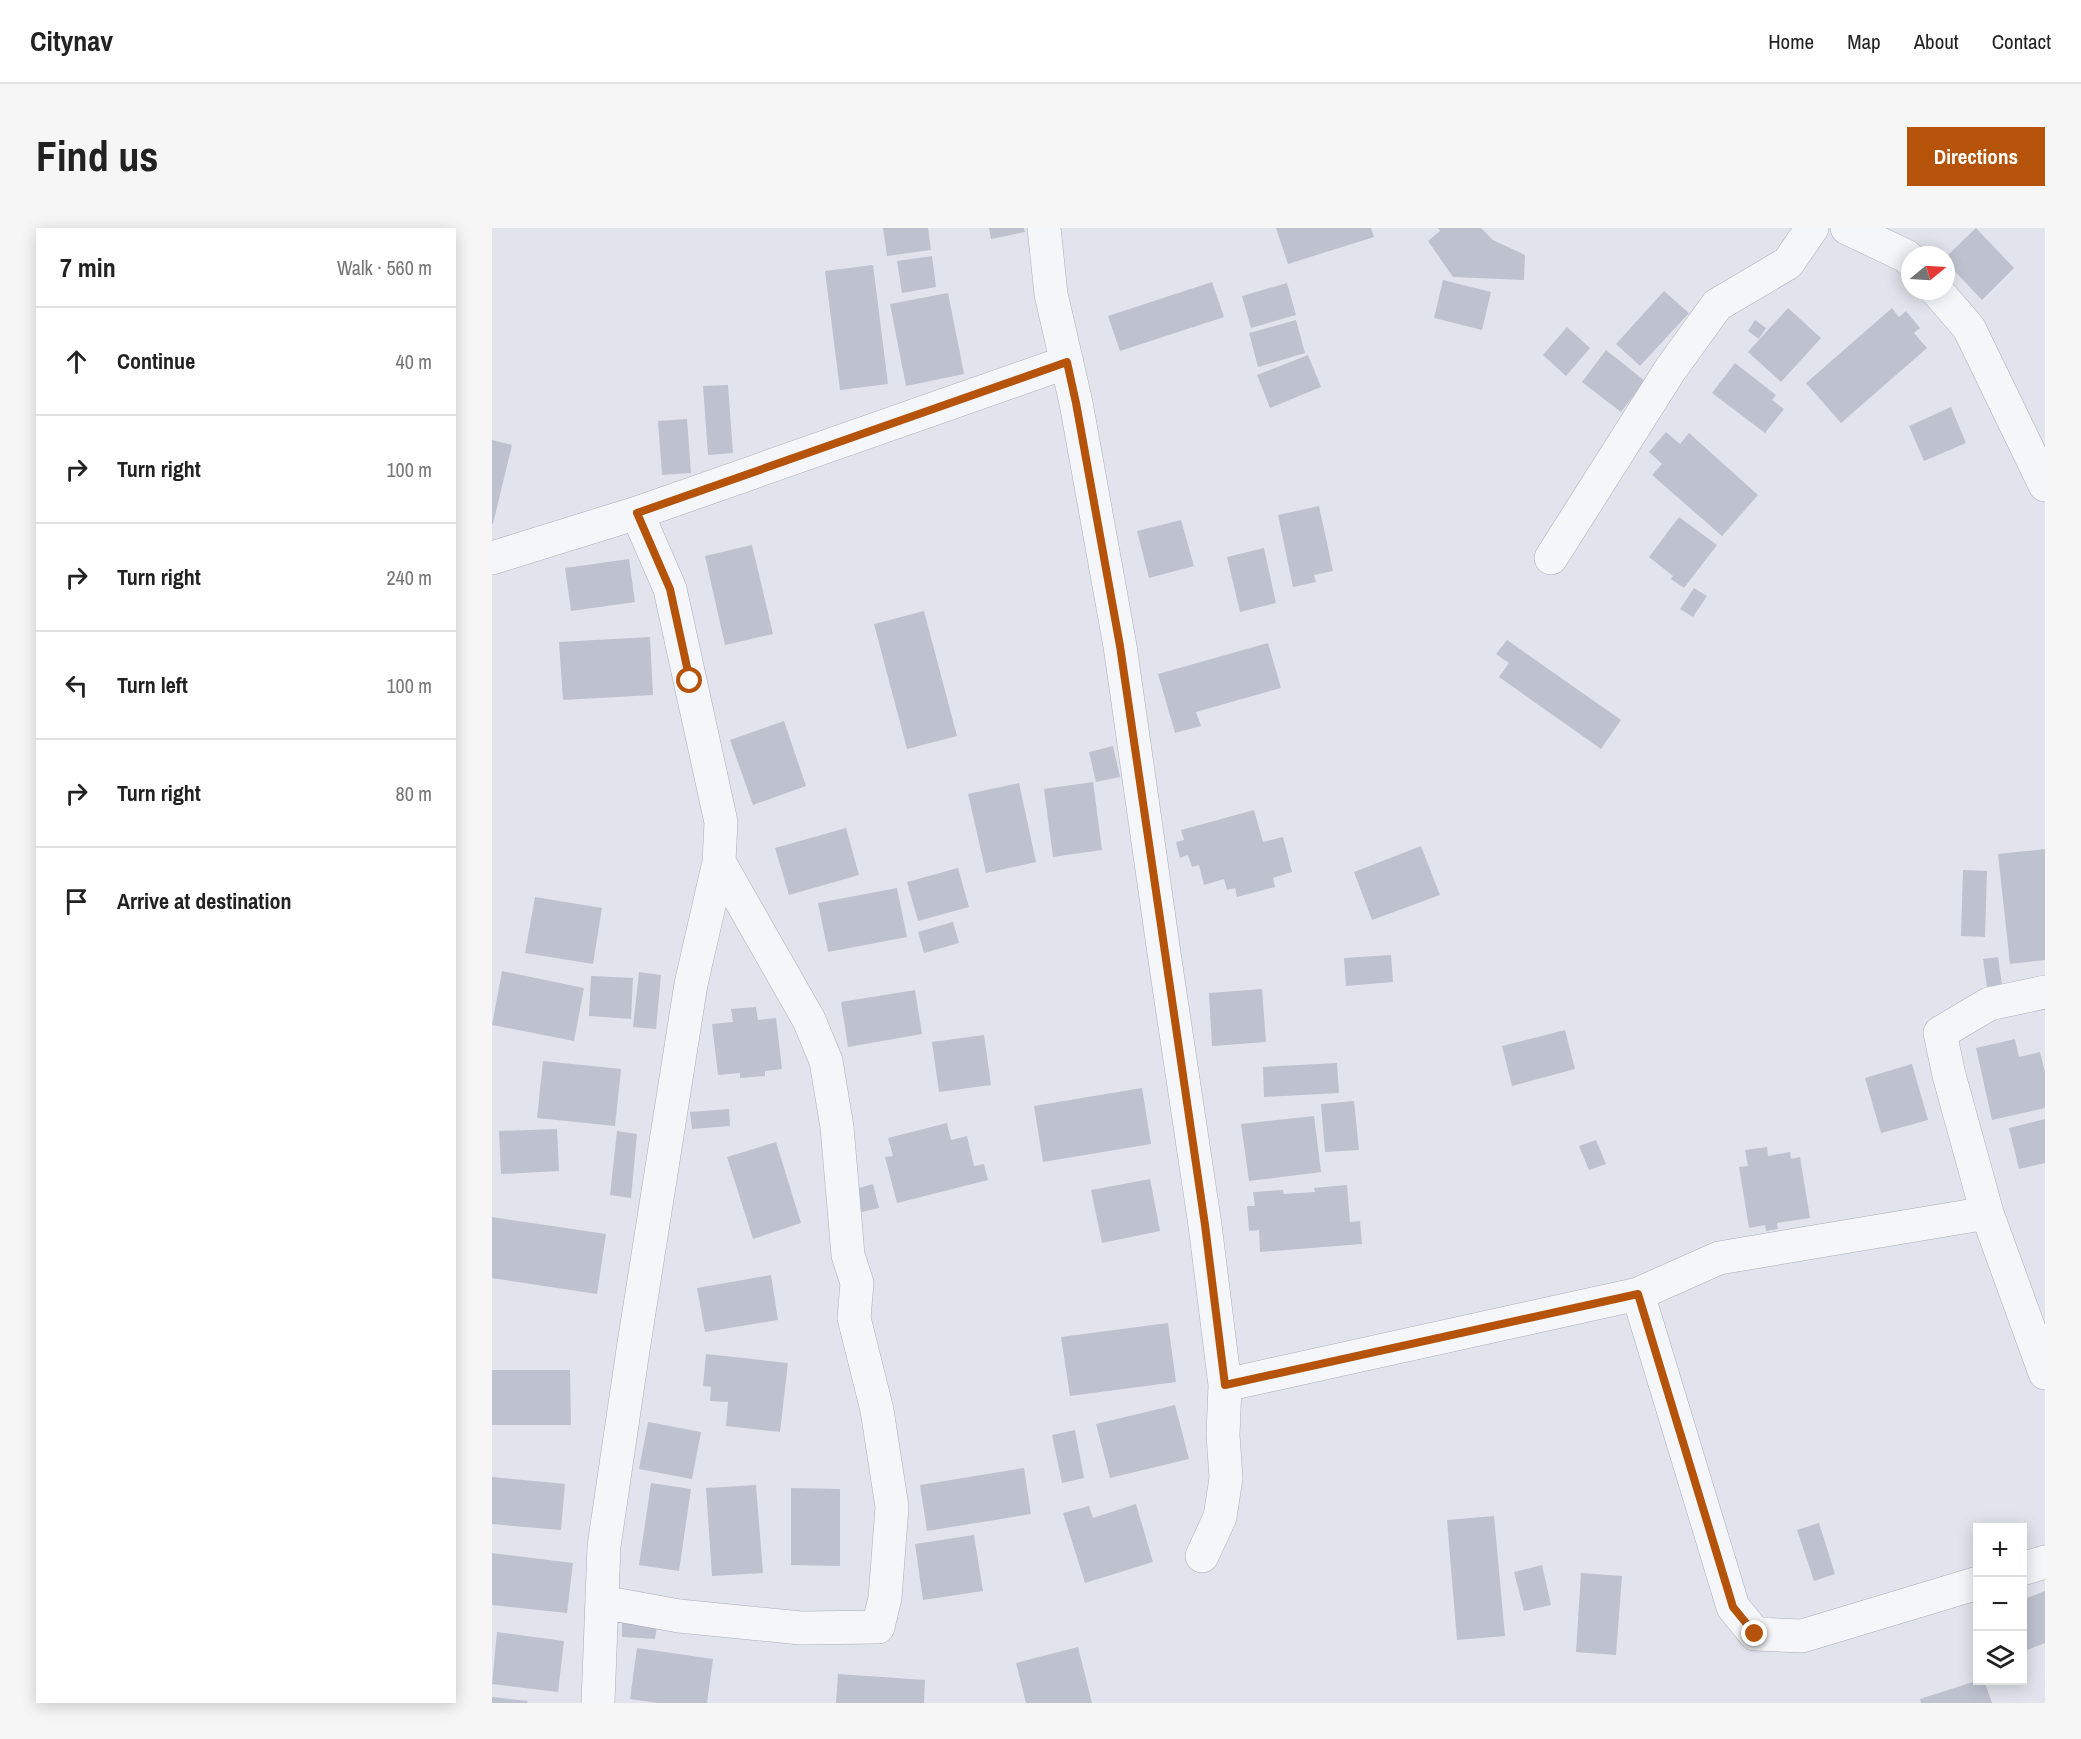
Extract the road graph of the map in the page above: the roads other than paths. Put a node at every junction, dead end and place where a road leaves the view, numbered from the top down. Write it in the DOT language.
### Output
graph roads {
  1 [pos="1044,228"];
  2 [pos="1812,228"];
  3 [pos="1847,228"];
  4 [pos="1901,253"];
  5 [pos="1945,300"];
  6 [pos="1067,362"];
  7 [pos="2045,485"];
  8 [pos="637,513"];
  9 [pos="492,558"];
  10 [pos="1551,558"];
  11 [pos="719,862"];
  12 [pos="2045,992"];
  13 [pos="1988,1213"];
  14 [pos="1638,1294"];
  15 [pos="2045,1373"];
  16 [pos="1225,1385"];
  17 [pos="1202,1556"];
  18 [pos="2045,1562"];
  19 [pos="2027,1567"];
  20 [pos="1973,1583"];
  21 [pos="602,1602"];
  22 [pos="598,1703"];
  1 -- 6 [label="street"];
  2 -- 10 [label="street"];
  3 -- 4 [label="street"];
  5 -- 7 [label="street"];
  6 -- 8 [label="street"];
  6 -- 16 [label="street"];
  8 -- 9 [label="street"];
  8 -- 11 [label="street"];
  11 -- 21 [label="street"];
  11 -- 21 [label="street"];
  12 -- 13 [label="street"];
  13 -- 14 [label="street"];
  13 -- 15 [label="street"];
  14 -- 16 [label="street"];
  14 -- 20 [label="street"];
  16 -- 17 [label="street"];
  18 -- 19 [label="street"];
  21 -- 22 [label="street"];
}
